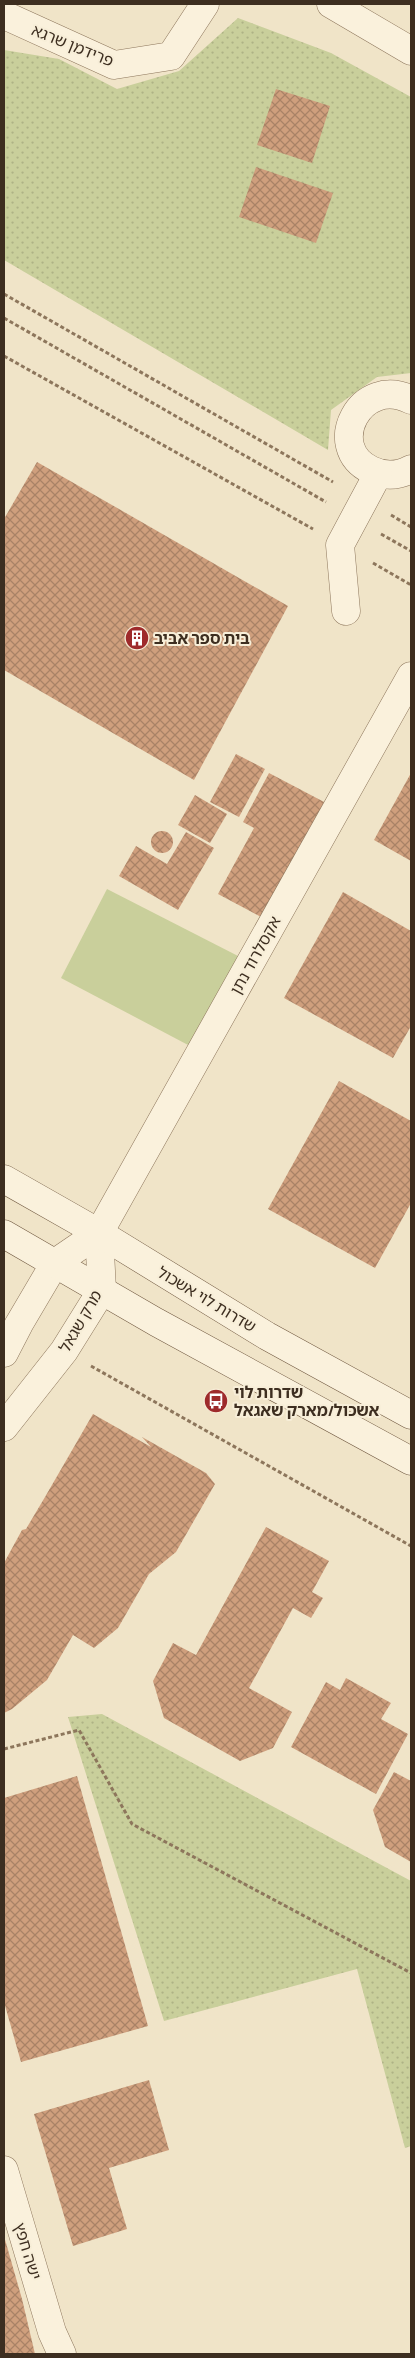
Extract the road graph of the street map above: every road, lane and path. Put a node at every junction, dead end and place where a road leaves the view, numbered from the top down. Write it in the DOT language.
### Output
graph roads {
  1 [pos="206,4"];
  2 [pos="331,4"];
  3 [pos="4,15"];
  4 [pos="411,51"];
  5 [pos="4,294"];
  6 [pos="4,318"];
  7 [pos="4,356"];
  8 [pos="411,400"];
  9 [pos="411,469"];
  10 [pos="378,474"];
  11 [pos="359,509"];
  12 [pos="411,527"];
  13 [pos="340,545"];
  14 [pos="411,551"];
  15 [pos="411,585"];
  16 [pos="346,612"];
  17 [pos="411,676"];
  18 [pos="4,1179"];
  19 [pos="99,1233"];
  20 [pos="4,1234"];
  21 [pos="55,1263"];
  22 [pos="102,1290"];
  23 [pos="64,1351"];
  24 [pos="4,1353"];
  25 [pos="411,1415"];
  26 [pos="4,1426"];
  27 [pos="411,1462"];
  28 [pos="411,1546"];
  29 [pos="4,1749"];
  30 [pos="411,1973"];
  31 [pos="4,2170"];
  32 [pos="55,2347"];
  1 -- 3 [label="street, פרידמן שרגא"];
  2 -- 4 [label="street"];
  5 -- 11 [label="path"];
  6 -- 11 [label="path"];
  7 -- 13 [label="path"];
  8 -- 10 [label="street"];
  9 -- 10 [label="street"];
  10 -- 11 [label="street"];
  11 -- 12 [label="path"];
  11 -- 13 [label="street"];
  11 -- 14 [label="path"];
  13 -- 15 [label="path"];
  13 -- 16 [label="street"];
  17 -- 19 [label="street, אקסלרוד נתן"];
  18 -- 19 [label="street, שדרות לוי אשכול"];
  19 -- 21 [label="street"];
  19 -- 22 [label="street, מרק שגאל"];
  19 -- 25 [label="street, שדרות לוי אשכול"];
  20 -- 21 [label="street"];
  21 -- 22 [label="street"];
  21 -- 24 [label="street"];
  22 -- 23 [label="street, מרק שגאל"];
  22 -- 27 [label="street"];
  23 -- 26 [label="street, מרק שגאל"];
  23 -- 28 [label="path"];
  29 -- 30 [label="path"];
  31 -- 32 [label="street, ישה חפץ"];
}
